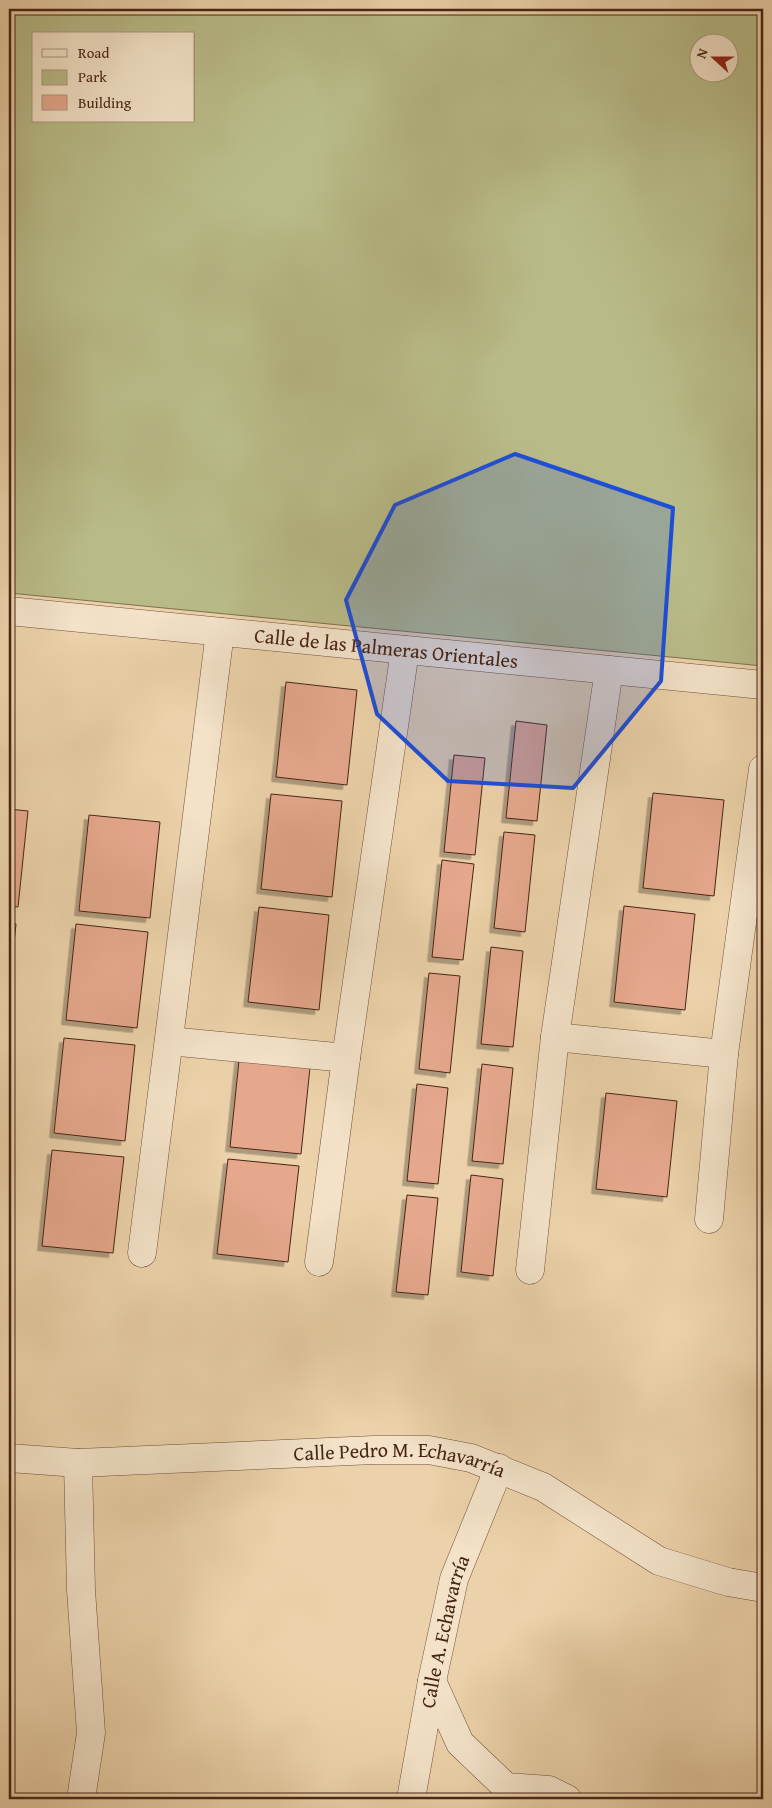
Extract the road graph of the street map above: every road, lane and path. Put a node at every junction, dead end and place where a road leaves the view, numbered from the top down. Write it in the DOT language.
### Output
graph roads {
  1 [pos="9,611"];
  2 [pos="220,632"];
  3 [pos="405,650"];
  4 [pos="609,670"];
  5 [pos="763,685"];
  6 [pos="763,769"];
  7 [pos="556,1038"];
  8 [pos="169,1042"];
  9 [pos="724,1054"];
  10 [pos="346,1058"];
  11 [pos="709,1219"];
  12 [pos="142,1253"];
  13 [pos="319,1262"];
  14 [pos="530,1270"];
  15 [pos="9,1458"];
  16 [pos="78,1463"];
  17 [pos="499,1468"];
  18 [pos="763,1588"];
  19 [pos="432,1681"];
  20 [pos="500,1793"];
  21 [pos="81,1799"];
  22 [pos="411,1799"];
  23 [pos="567,1799"];
  1 -- 2 [label="street, Calle de las Palmeras Orientales"];
  2 -- 3 [label="street, Calle de las Palmeras Orientales"];
  2 -- 8 [label="street"];
  3 -- 4 [label="street, Calle de las Palmeras Orientales"];
  3 -- 10 [label="street"];
  4 -- 5 [label="street, Calle de las Palmeras Orientales"];
  4 -- 7 [label="street"];
  6 -- 9 [label="street"];
  7 -- 9 [label="street"];
  7 -- 14 [label="street"];
  8 -- 10 [label="street"];
  8 -- 12 [label="street"];
  9 -- 11 [label="street"];
  10 -- 13 [label="street"];
  15 -- 16 [label="street, Calle Pedro M. Echavarría"];
  16 -- 17 [label="street, Calle Pedro M. Echavarría"];
  16 -- 21 [label="street"];
  17 -- 18 [label="street, Calle Pedro M. Echavarría"];
  17 -- 19 [label="street, Calle A. Echavarría"];
  19 -- 20 [label="street"];
  19 -- 22 [label="street, Calle A. Echavarría"];
  20 -- 23 [label="street"];
}
